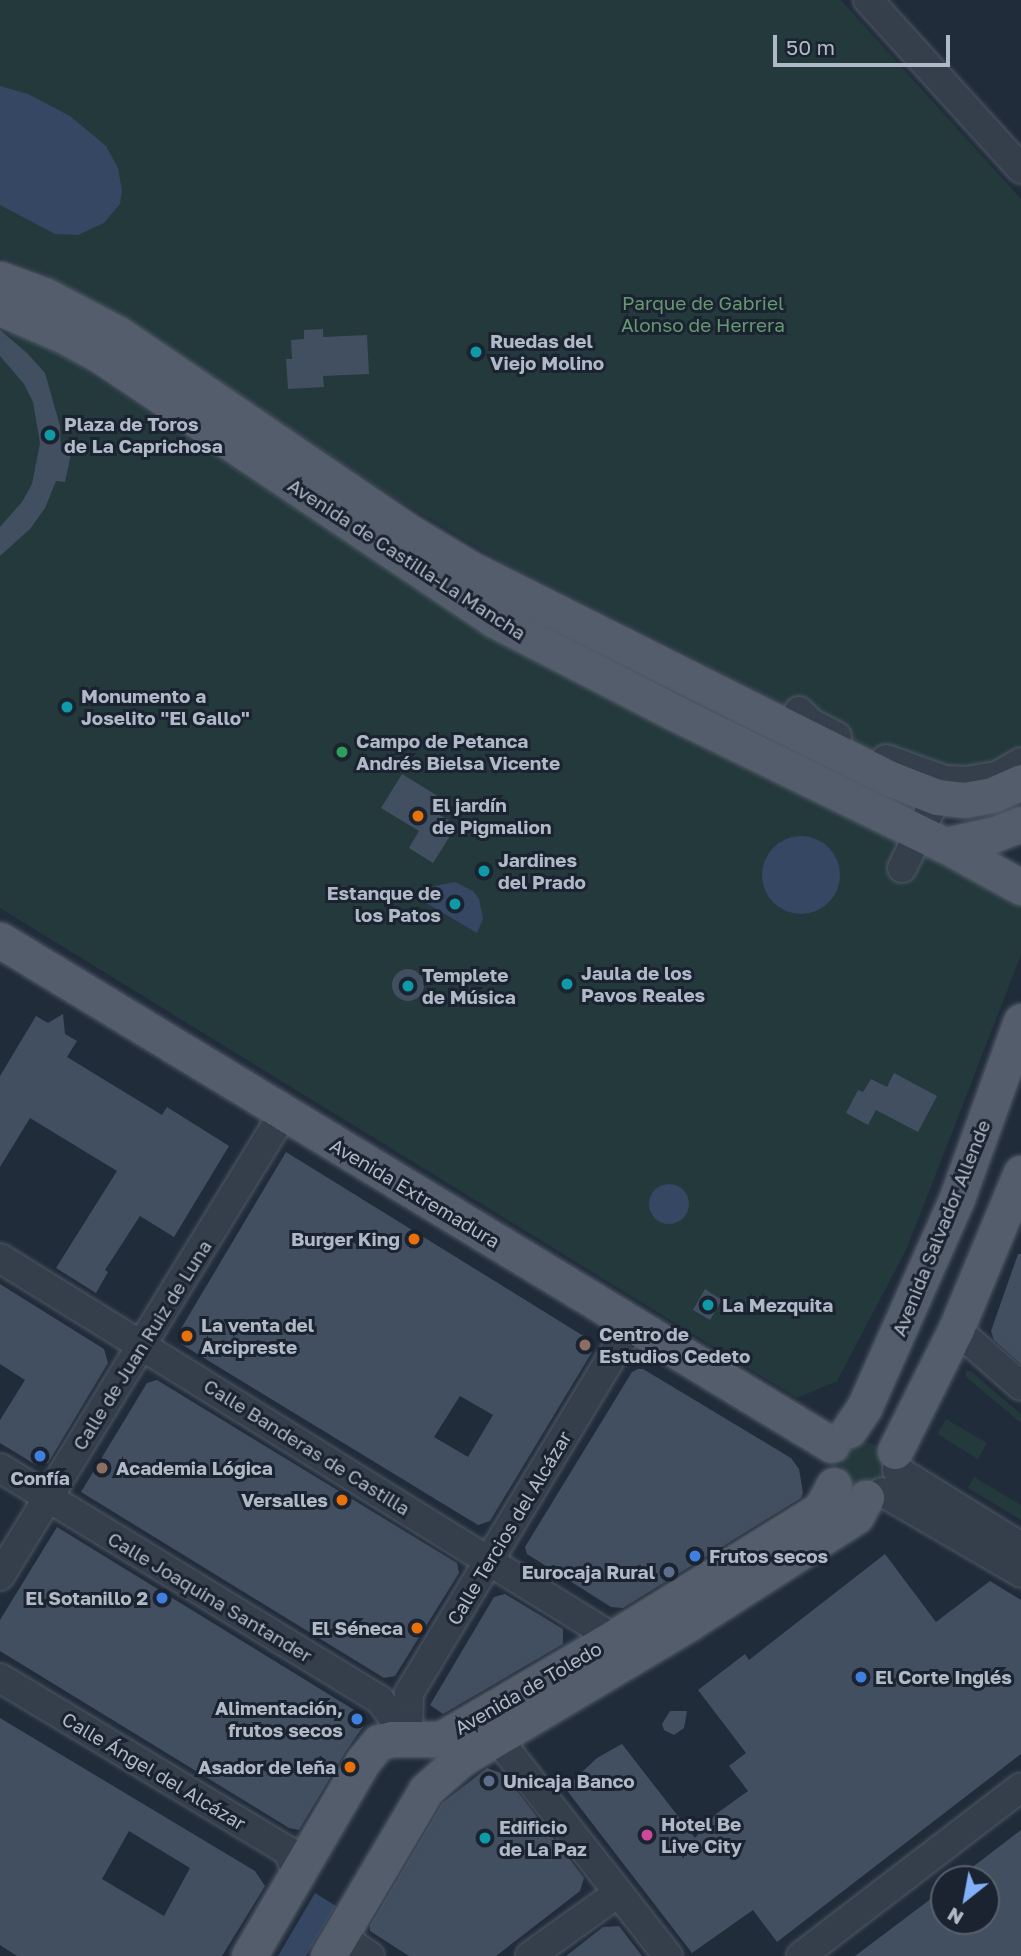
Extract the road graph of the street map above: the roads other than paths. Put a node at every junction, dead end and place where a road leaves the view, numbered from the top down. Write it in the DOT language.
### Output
graph roads {
  1 [pos="868,0"];
  2 [pos="1021,169"];
  3 [pos="0,279"];
  4 [pos="0,308"];
  5 [pos="799,711"];
  6 [pos="1021,762"];
  7 [pos="1021,782"];
  8 [pos="941,789"];
  9 [pos="1021,824"];
  10 [pos="933,839"];
  11 [pos="902,868"];
  12 [pos="1021,887"];
  13 [pos="0,940"];
  14 [pos="1021,1021"];
  15 [pos="283,1114"];
  16 [pos="1021,1173"];
  17 [pos="0,1258"];
  18 [pos="632,1324"];
  19 [pos="956,1329"];
  20 [pos="142,1346"];
  21 [pos="1021,1386"];
  22 [pos="840,1438"];
  23 [pos="0,1468"];
  24 [pos="885,1478"];
  25 [pos="834,1485"];
  26 [pos="48,1498"];
  27 [pos="1021,1547"];
  28 [pos="489,1560"];
  29 [pos="1021,1573"];
  30 [pos="0,1576"];
  31 [pos="613,1638"];
  32 [pos="0,1678"];
  33 [pos="408,1738"];
  34 [pos="497,1738"];
  35 [pos="1021,1787"];
  36 [pos="426,1790"];
  37 [pos="297,1873"];
  38 [pos="618,1893"];
  39 [pos="334,1946"];
  40 [pos="248,1956"];
  41 [pos="370,1956"];
  42 [pos="530,1956"];
  43 [pos="668,1956"];
  44 [pos="800,1956"];
  1 -- 2 [label="street"];
  3 -- 8 [label="main road, Avenida de Castilla-La Mancha"];
  4 -- 10 [label="main road, Avenida de Castilla-La Mancha"];
  5 -- 8 [label="street"];
  6 -- 8 [label="street"];
  7 -- 8 [label="main road, Avenida de Castilla-La Mancha"];
  8 -- 10 [label="street"];
  9 -- 10 [label="main road"];
  10 -- 11 [label="street"];
  10 -- 12 [label="main road, Avenida de Castilla-La Mancha"];
  13 -- 15 [label="main road, Avenida Extremadura"];
  14 -- 22 [label="main road, Avenida Salvador Allende"];
  15 -- 18 [label="main road, Avenida Extremadura"];
  15 -- 20 [label="street, Calle de Juan Ruiz de Luna"];
  16 -- 19 [label="main road"];
  17 -- 20 [label="street, Calle Banderas de Castilla"];
  18 -- 22 [label="main road, Avenida Extremadura"];
  18 -- 28 [label="street, Calle Tercios del Alcázar"];
  19 -- 21 [label="street"];
  19 -- 24 [label="main road"];
  20 -- 26 [label="street, Calle de Juan Ruiz de Luna"];
  20 -- 28 [label="street, Calle Banderas de Castilla"];
  22 -- 24 [label="main road, Avenida Extremadura"];
  22 -- 25 [label="main road"];
  23 -- 26 [label="street, Calle Joaquina Santander"];
  24 -- 25 [label="main road, Avenida Extremadura"];
  24 -- 27 [label="street, Avenida Extremadura"];
  24 -- 29 [label="street, Avenida Extremadura"];
  24 -- 34 [label="main road, Avenida de Toledo"];
  25 -- 31 [label="main road, Avenida de Toledo"];
  26 -- 30 [label="street, Calle de Juan Ruiz de Luna"];
  26 -- 33 [label="street, Calle Joaquina Santander"];
  28 -- 31 [label="street, Calle Banderas de Castilla"];
  28 -- 33 [label="street, Calle Tercios del Alcázar"];
  31 -- 33 [label="main road, Avenida de Toledo"];
  32 -- 37 [label="street, Calle Ángel del Alcázar"];
  33 -- 36 [label="main road"];
  33 -- 37 [label="main road, Avenida de Toledo"];
  34 -- 36 [label="main road, Avenida de Toledo"];
  34 -- 38 [label="street"];
  35 -- 44 [label="street"];
  36 -- 39 [label="main road, Avenida de Toledo"];
  37 -- 40 [label="main road, Avenida de Toledo"];
  38 -- 42 [label="street"];
  38 -- 43 [label="street"];
  39 -- 41 [label="street"];
}
